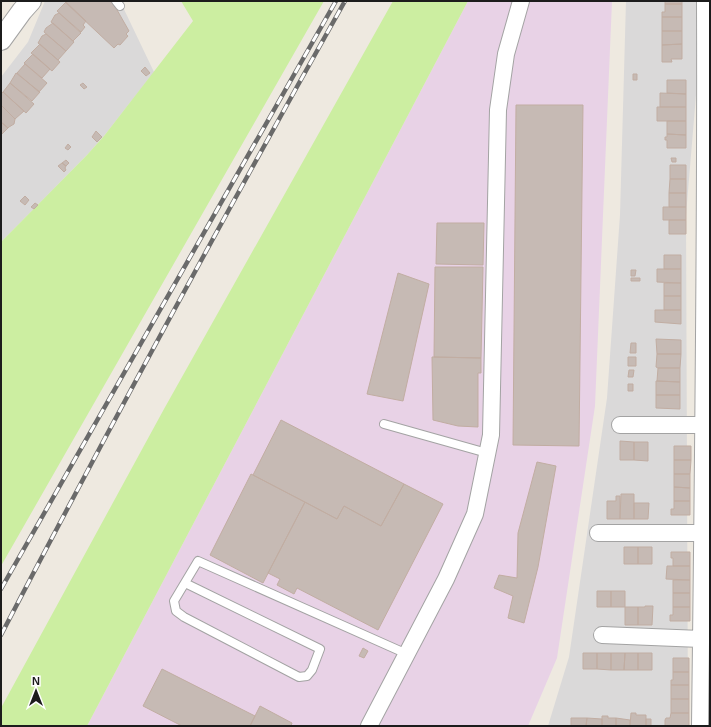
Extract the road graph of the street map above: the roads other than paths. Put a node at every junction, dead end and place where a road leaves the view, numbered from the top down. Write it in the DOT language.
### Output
graph roads {
  1 [pos="521,1"];
  2 [pos="706,1"];
  3 [pos="26,4"];
  4 [pos="1,40"];
  5 [pos="384,424"];
  6 [pos="620,425"];
  7 [pos="703,426"];
  8 [pos="488,453"];
  9 [pos="598,532"];
  10 [pos="703,534"];
  11 [pos="185,583"];
  12 [pos="602,635"];
  13 [pos="702,639"];
  14 [pos="407,654"];
  15 [pos="369,726"];
  16 [pos="700,726"];
  1 -- 8 [label="street"];
  2 -- 7 [label="street"];
  3 -- 4 [label="street"];
  5 -- 8 [label="lane"];
  6 -- 7 [label="street"];
  7 -- 10 [label="street"];
  8 -- 14 [label="street"];
  9 -- 10 [label="street"];
  10 -- 13 [label="street"];
  11 -- 11 [label="lane"];
  11 -- 14 [label="lane"];
  12 -- 13 [label="street"];
  13 -- 16 [label="street"];
  14 -- 15 [label="street"];
}
